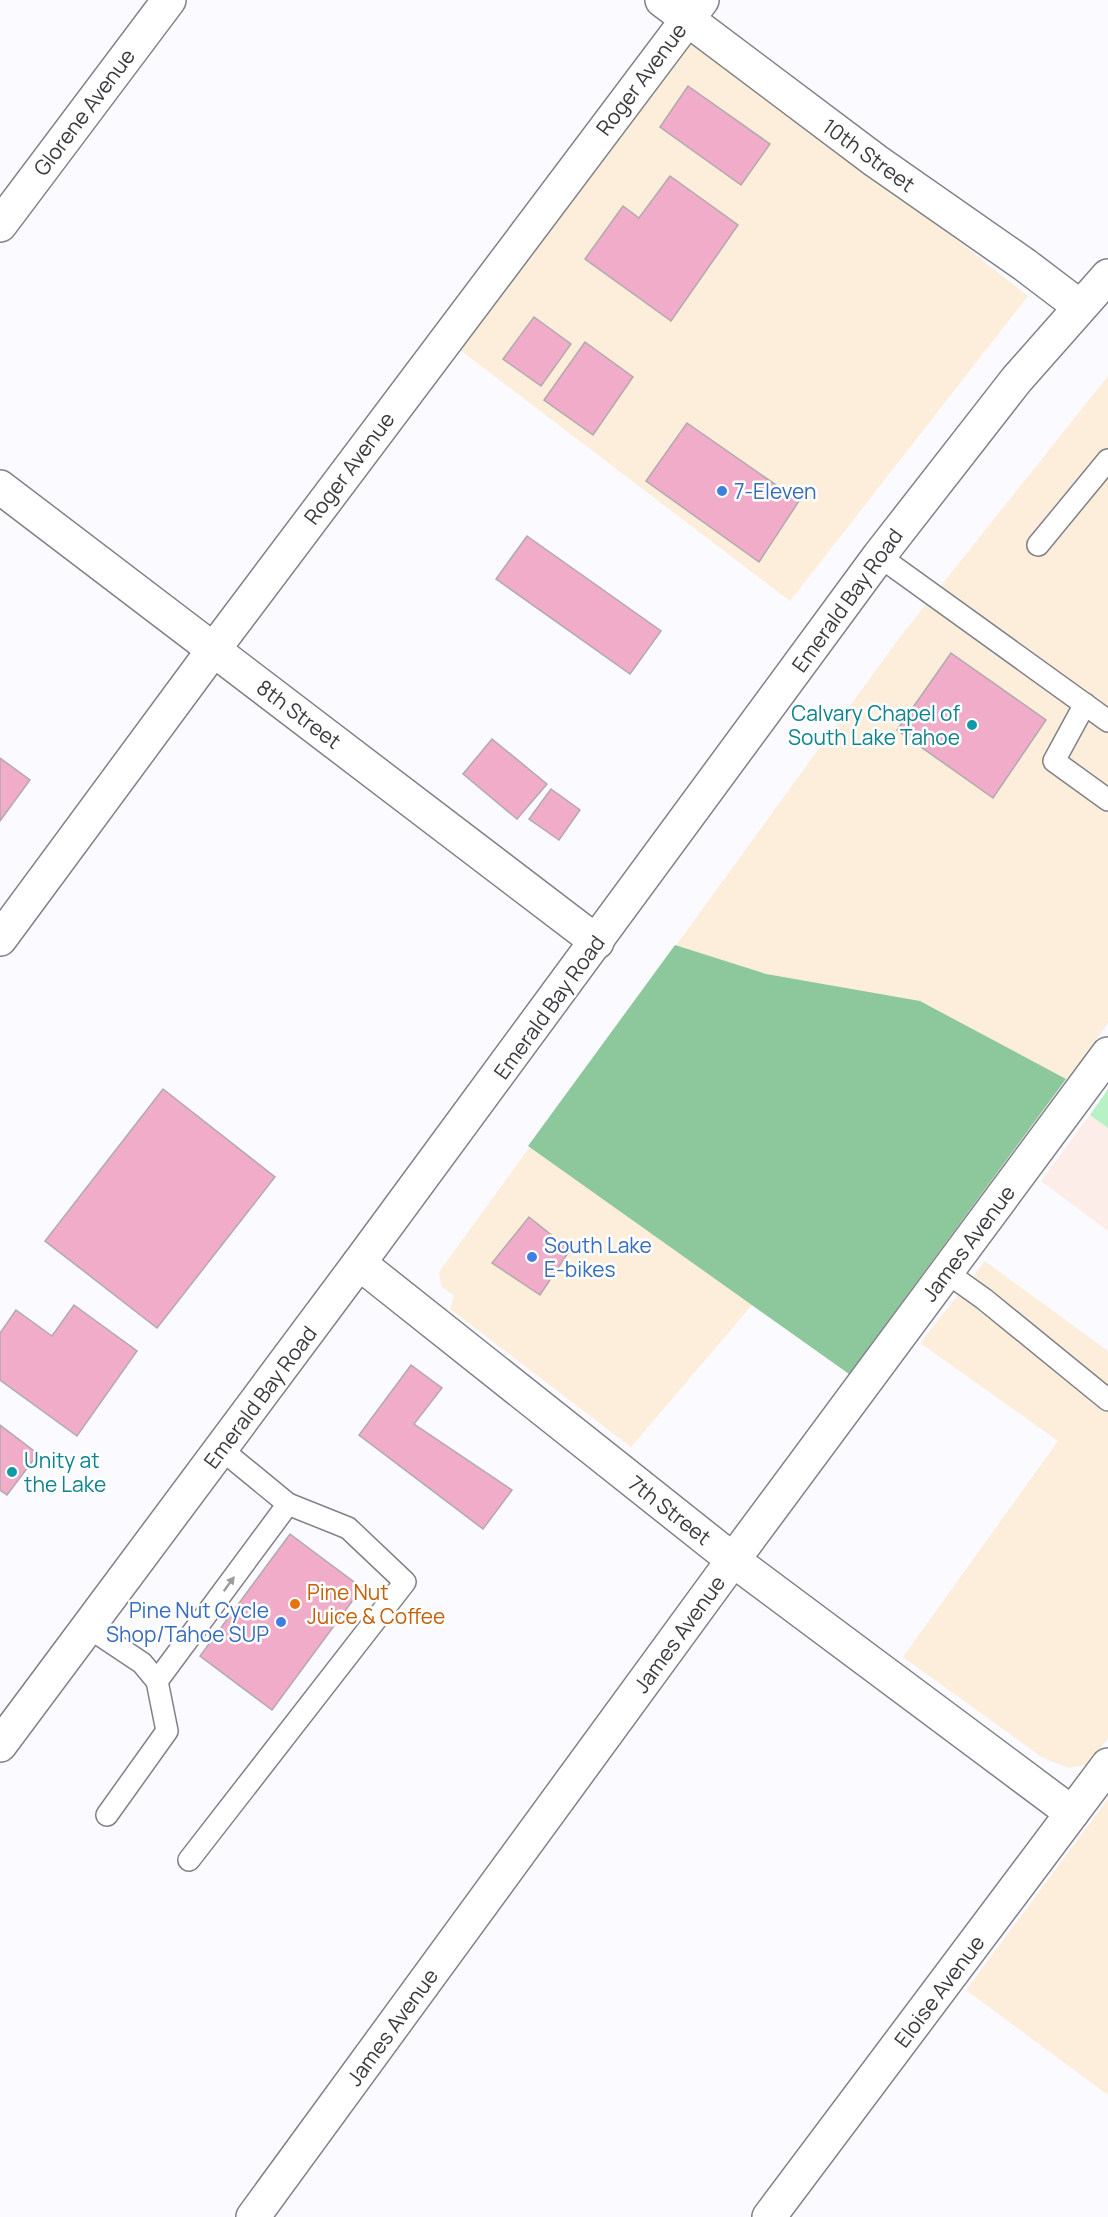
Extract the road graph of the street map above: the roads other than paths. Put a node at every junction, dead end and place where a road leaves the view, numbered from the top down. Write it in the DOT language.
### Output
graph roads {
  1 [pos="169,0"];
  2 [pos="684,6"];
  3 [pos="0,225"];
  4 [pos="1108,276"];
  5 [pos="1079,306"];
  6 [pos="1108,460"];
  7 [pos="0,487"];
  8 [pos="1038,546"];
  9 [pos="879,556"];
  10 [pos="214,649"];
  11 [pos="1085,704"];
  12 [pos="1108,721"];
  13 [pos="1108,800"];
  14 [pos="0,939"];
  15 [pos="597,942"];
  16 [pos="1108,1054"];
  17 [pos="359,1263"];
  18 [pos="946,1272"];
  19 [pos="1108,1400"];
  20 [pos="221,1449"];
  21 [pos="288,1504"];
  22 [pos="733,1560"];
  23 [pos="88,1627"];
  24 [pos="157,1682"];
  25 [pos="0,1745"];
  26 [pos="1108,1765"];
  27 [pos="1072,1813"];
  28 [pos="107,1815"];
  29 [pos="189,1860"];
  30 [pos="253,2217"];
  31 [pos="769,2217"];
  1 -- 3 [label="street, Glorene Avenue"];
  2 -- 5 [label="street, 10th Street"];
  2 -- 10 [label="street, Roger Avenue"];
  4 -- 5 [label="street, Emerald Bay Road"];
  5 -- 9 [label="street, Emerald Bay Road"];
  6 -- 8 [label="lane"];
  7 -- 10 [label="street, 8th Street"];
  9 -- 11 [label="lane"];
  9 -- 15 [label="street, Emerald Bay Road"];
  10 -- 14 [label="street, Roger Avenue"];
  10 -- 15 [label="street, 8th Street"];
  11 -- 12 [label="lane"];
  11 -- 13 [label="lane"];
  15 -- 17 [label="street, Emerald Bay Road"];
  16 -- 18 [label="street, James Avenue"];
  17 -- 20 [label="street, Emerald Bay Road"];
  17 -- 22 [label="street, 7th Street"];
  18 -- 19 [label="lane"];
  18 -- 22 [label="street, James Avenue"];
  20 -- 21 [label="lane"];
  20 -- 23 [label="street, Emerald Bay Road"];
  24 -- 21 [label="lane, one-way"];
  21 -- 29 [label="lane"];
  22 -- 27 [label="street, 7th Street"];
  22 -- 30 [label="street, James Avenue"];
  23 -- 24 [label="lane"];
  23 -- 25 [label="street, Emerald Bay Road"];
  24 -- 28 [label="lane"];
  26 -- 27 [label="street, Eloise Avenue"];
  27 -- 31 [label="street, Eloise Avenue"];
}
